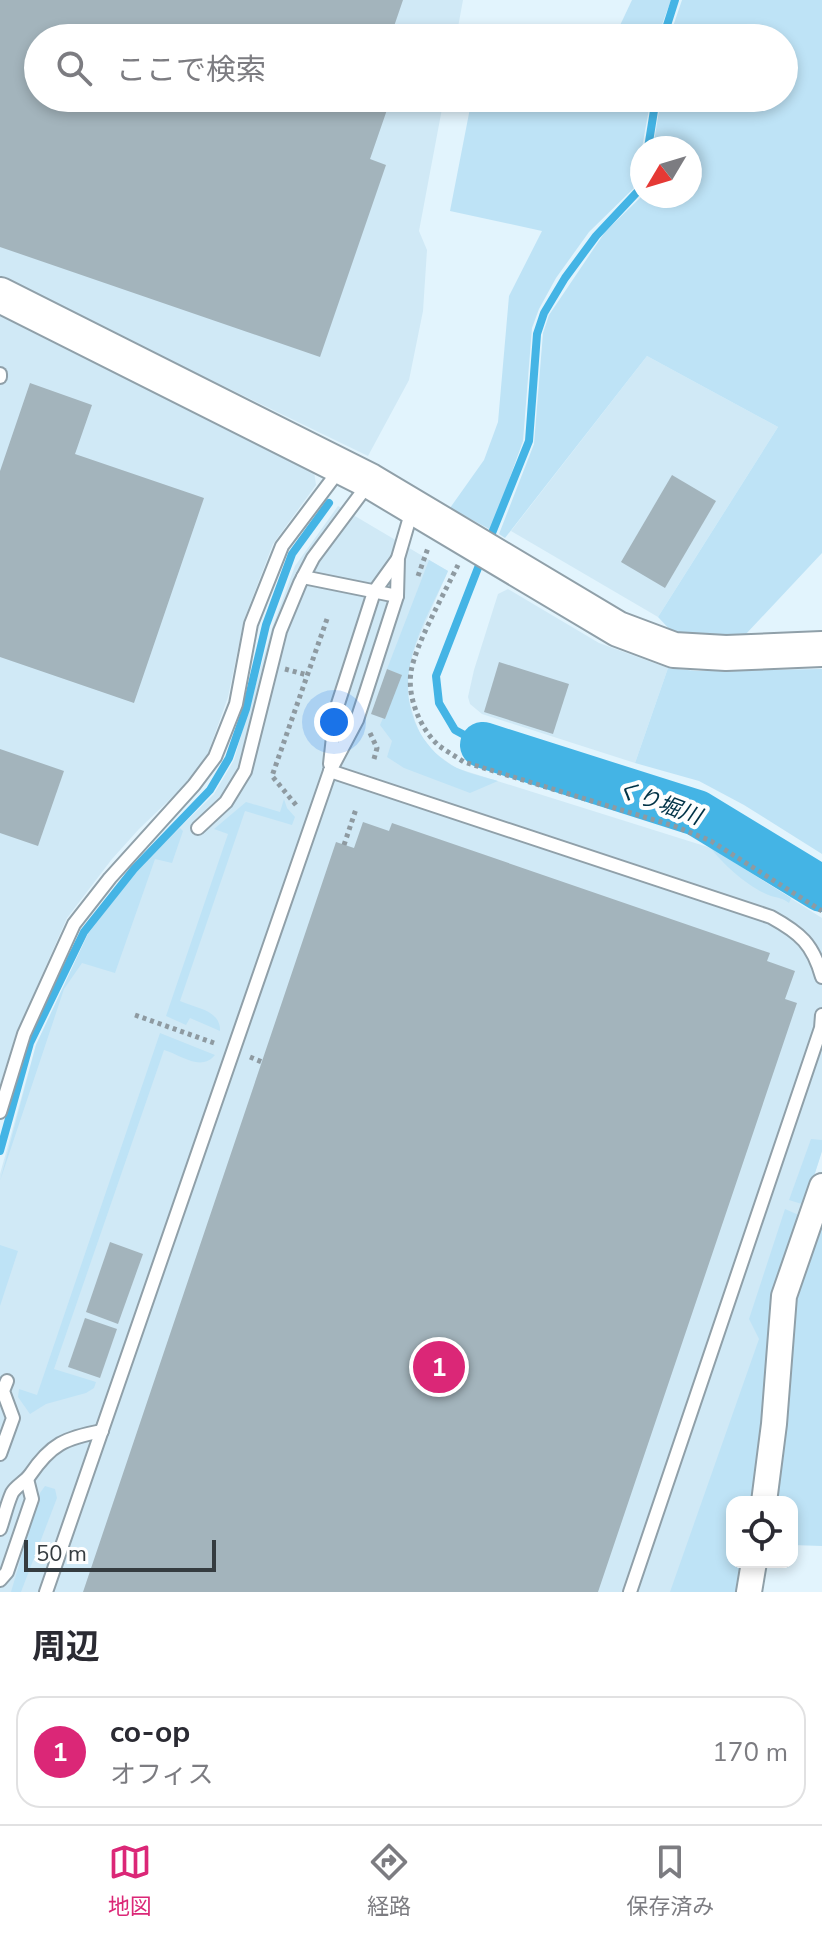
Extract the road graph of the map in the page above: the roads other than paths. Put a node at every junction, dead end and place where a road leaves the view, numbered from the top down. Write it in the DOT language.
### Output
graph roads {
  1 [pos="0,295"];
  2 [pos="356,474"];
  3 [pos="413,506"];
  4 [pos="398,558"];
  5 [pos="303,577"];
  6 [pos="374,592"];
  7 [pos="397,596"];
  8 [pos="822,649"];
  9 [pos="330,771"];
  10 [pos="198,828"];
  11 [pos="822,977"];
  12 [pos="822,1015"];
  13 [pos="0,1112"];
  14 [pos="822,1186"];
  15 [pos="7,1381"];
  16 [pos="102,1431"];
  17 [pos="0,1454"];
  18 [pos="27,1479"];
  19 [pos="765,1496"];
  20 [pos="0,1529"];
  21 [pos="753,1568"];
  22 [pos="0,1580"];
  23 [pos="46,1592"];
  24 [pos="630,1592"];
  25 [pos="749,1592"];
  1 -- 2 [label="street"];
  2 -- 3 [label="street"];
  2 -- 5 [label="lane"];
  2 -- 13 [label="lane"];
  3 -- 4 [label="lane"];
  3 -- 8 [label="street"];
  4 -- 6 [label="lane"];
  4 -- 7 [label="lane"];
  5 -- 6 [label="lane"];
  5 -- 10 [label="lane"];
  6 -- 7 [label="lane"];
  6 -- 9 [label="lane"];
  7 -- 9 [label="lane"];
  9 -- 11 [label="lane"];
  9 -- 16 [label="lane"];
  12 -- 24 [label="lane"];
  14 -- 19 [label="street"];
  15 -- 17 [label="lane"];
  16 -- 18 [label="lane"];
  16 -- 23 [label="lane"];
  18 -- 20 [label="lane"];
  18 -- 22 [label="lane"];
  21 -- 25 [label="street"];
}
